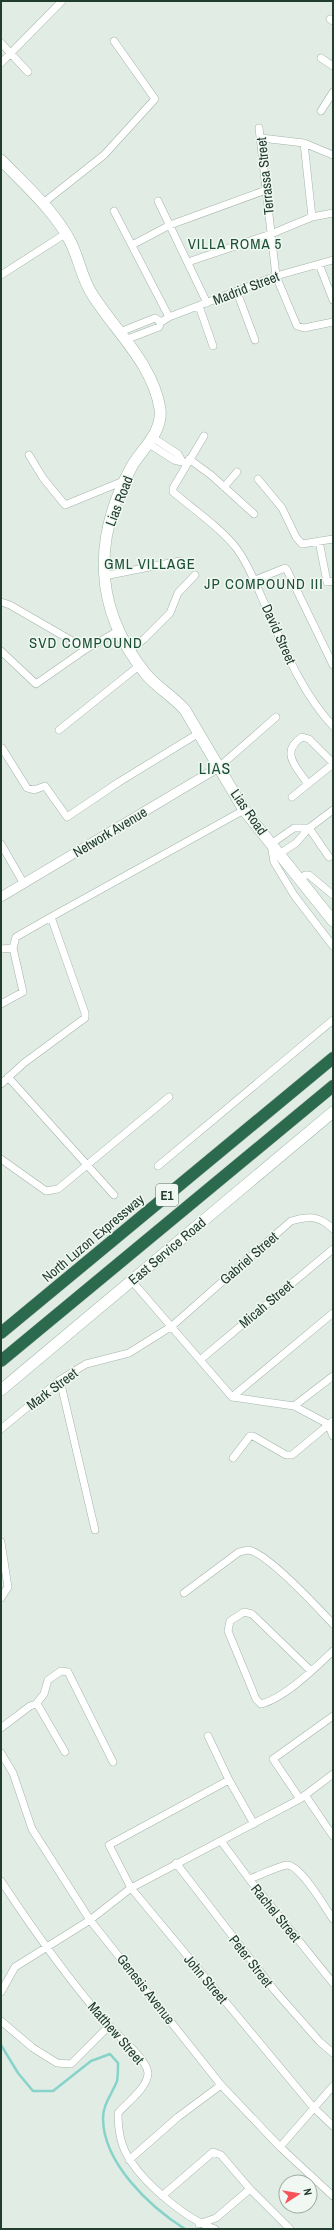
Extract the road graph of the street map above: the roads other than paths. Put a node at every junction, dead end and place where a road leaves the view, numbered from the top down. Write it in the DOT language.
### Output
graph roads {
  1 [pos="62,1"];
  2 [pos="114,41"];
  3 [pos="1,43"];
  4 [pos="10,53"];
  5 [pos="321,58"];
  6 [pos="1,63"];
  7 [pos="333,66"];
  8 [pos="28,72"];
  9 [pos="333,92"];
  10 [pos="321,111"];
  11 [pos="259,128"];
  12 [pos="261,138"];
  13 [pos="304,143"];
  14 [pos="333,155"];
  15 [pos="1,160"];
  16 [pos="266,190"];
  17 [pos="158,201"];
  18 [pos="42,204"];
  19 [pos="114,211"];
  20 [pos="333,213"];
  21 [pos="312,217"];
  22 [pos="170,225"];
  23 [pos="65,234"];
  24 [pos="271,234"];
  25 [pos="132,245"];
  26 [pos="333,260"];
  27 [pos="188,262"];
  28 [pos="319,264"];
  29 [pos="1,275"];
  30 [pos="276,276"];
  31 [pos="237,292"];
  32 [pos="333,300"];
  33 [pos="207,303"];
  34 [pos="199,306"];
  35 [pos="169,317"];
  36 [pos="333,322"];
  37 [pos="123,336"];
  38 [pos="255,340"];
  39 [pos="213,346"];
  40 [pos="204,436"];
  41 [pos="150,440"];
  42 [pos="29,456"];
  43 [pos="186,461"];
  44 [pos="237,472"];
  45 [pos="126,480"];
  46 [pos="258,480"];
  47 [pos="224,487"];
  48 [pos="254,514"];
  49 [pos="333,539"];
  50 [pos="319,541"];
  51 [pos="180,561"];
  52 [pos="195,575"];
  53 [pos="104,576"];
  54 [pos="255,580"];
  55 [pos="330,582"];
  56 [pos="1,602"];
  57 [pos="118,631"];
  58 [pos="86,649"];
  59 [pos="130,650"];
  60 [pos="1,651"];
  61 [pos="140,665"];
  62 [pos="333,665"];
  63 [pos="276,717"];
  64 [pos="332,723"];
  65 [pos="59,730"];
  66 [pos="199,733"];
  67 [pos="2,748"];
  68 [pos="333,764"];
  69 [pos="218,767"];
  70 [pos="308,784"];
  71 [pos="292,797"];
  72 [pos="244,810"];
  73 [pos="333,810"];
  74 [pos="309,828"];
  75 [pos="1,844"];
  76 [pos="272,844"];
  77 [pos="279,854"];
  78 [pos="329,857"];
  79 [pos="300,881"];
  80 [pos="24,884"];
  81 [pos="333,895"];
  82 [pos="1,897"];
  83 [pos="51,917"];
  84 [pos="333,921"];
  85 [pos="333,946"];
  86 [pos="13,948"];
  87 [pos="1,949"];
  88 [pos="1,1004"];
  89 [pos="333,1020"];
  90 [pos="333,1058"];
  91 [pos="8,1077"];
  92 [pos="1,1084"];
  93 [pos="333,1086"];
  94 [pos="169,1097"];
  95 [pos="333,1112"];
  96 [pos="1,1159"];
  97 [pos="87,1164"];
  98 [pos="158,1166"];
  99 [pos="114,1195"];
  100 [pos="333,1229"];
  101 [pos="333,1249"];
  102 [pos="132,1280"];
  103 [pos="333,1313"];
  104 [pos="172,1326"];
  105 [pos="1,1333"];
  106 [pos="200,1360"];
  107 [pos="1,1362"];
  108 [pos="333,1376"];
  109 [pos="60,1380"];
  110 [pos="1,1390"];
  111 [pos="232,1397"];
  112 [pos="294,1406"];
  113 [pos="331,1423"];
  114 [pos="1,1429"];
  115 [pos="333,1436"];
  116 [pos="233,1458"];
  117 [pos="95,1530"];
  118 [pos="1,1542"];
  119 [pos="184,1592"];
  120 [pos="1,1598"];
  121 [pos="333,1624"];
  122 [pos="333,1651"];
  123 [pos="311,1671"];
  124 [pos="36,1704"];
  125 [pos="333,1716"];
  126 [pos="1,1728"];
  127 [pos="208,1736"];
  128 [pos="65,1752"];
  129 [pos="1,1753"];
  130 [pos="113,1762"];
  131 [pos="333,1774"];
  132 [pos="229,1780"];
  133 [pos="302,1797"];
  134 [pos="254,1824"];
  135 [pos="333,1836"];
  136 [pos="221,1841"];
  137 [pos="176,1863"];
  138 [pos="249,1879"];
  139 [pos="1,1881"];
  140 [pos="131,1888"];
  141 [pos="333,1919"];
  142 [pos="90,1920"];
  143 [pos="45,1948"];
  144 [pos="333,1983"];
  145 [pos="1,1992"];
  146 [pos="1,2021"];
  147 [pos="109,2026"];
  148 [pos="333,2053"];
  149 [pos="221,2085"];
  150 [pos="333,2086"];
  151 [pos="313,2107"];
  152 [pos="333,2126"];
  153 [pos="280,2147"];
  154 [pos="129,2160"];
  155 [pos="250,2189"];
  156 [pos="162,2196"];
  157 [pos="333,2196"];
  158 [pos="199,2224"];
  159 [pos="215,2229"];
  160 [pos="290,2229"];
  1 -- 4 [label="street"];
  2 -- 18 [label="street"];
  3 -- 4 [label="street"];
  4 -- 6 [label="street"];
  4 -- 8 [label="street"];
  5 -- 7 [label="street"];
  9 -- 10 [label="street"];
  11 -- 12 [label="street, Terrassa Street"];
  12 -- 13 [label="street"];
  12 -- 16 [label="street, Terrassa Street"];
  13 -- 14 [label="street"];
  13 -- 21 [label="street"];
  15 -- 18 [label="main road, Lias Road"];
  16 -- 22 [label="street"];
  16 -- 24 [label="street, Terrassa Street"];
  17 -- 22 [label="street"];
  18 -- 23 [label="main road, Lias Road"];
  19 -- 25 [label="street"];
  20 -- 21 [label="street"];
  21 -- 24 [label="street"];
  22 -- 25 [label="street"];
  22 -- 27 [label="street"];
  23 -- 29 [label="street"];
  23 -- 37 [label="main road, Lias Road"];
  24 -- 27 [label="street"];
  24 -- 30 [label="street, Terrassa Street"];
  25 -- 35 [label="street"];
  26 -- 28 [label="street, Madrid Street"];
  27 -- 33 [label="street"];
  28 -- 30 [label="street, Madrid Street"];
  28 -- 32 [label="street"];
  30 -- 31 [label="street, Madrid Street"];
  30 -- 36 [label="street, Terrassa Street"];
  31 -- 33 [label="street, Madrid Street"];
  31 -- 38 [label="street"];
  33 -- 34 [label="street, Madrid Street"];
  34 -- 35 [label="street, Madrid Street"];
  34 -- 39 [label="street"];
  35 -- 37 [label="street, Madrid Street"];
  37 -- 41 [label="main road, Lias Road"];
  40 -- 43 [label="street"];
  41 -- 43 [label="street"];
  41 -- 45 [label="main road, Lias Road"];
  42 -- 45 [label="street"];
  43 -- 47 [label="street"];
  43 -- 54 [label="street, David Street"];
  44 -- 47 [label="street"];
  45 -- 53 [label="main road, Lias Road"];
  46 -- 50 [label="street"];
  47 -- 48 [label="street"];
  49 -- 50 [label="street"];
  50 -- 55 [label="street"];
  51 -- 53 [label="street"];
  52 -- 59 [label="street"];
  53 -- 57 [label="main road, Lias Road"];
  54 -- 62 [label="street"];
  54 -- 64 [label="street, David Street"];
  56 -- 58 [label="street"];
  57 -- 58 [label="street"];
  57 -- 59 [label="main road, Lias Road"];
  58 -- 60 [label="street"];
  59 -- 61 [label="main road, Lias Road"];
  61 -- 65 [label="street"];
  61 -- 66 [label="main road, Lias Road"];
  63 -- 69 [label="street"];
  66 -- 67 [label="street"];
  66 -- 69 [label="main road, Lias Road"];
  68 -- 70 [label="street"];
  68 -- 70 [label="street"];
  69 -- 72 [label="main road, Lias Road"];
  69 -- 80 [label="street, Network Avenue"];
  70 -- 71 [label="street"];
  72 -- 76 [label="main road, Lias Road"];
  72 -- 83 [label="street"];
  73 -- 74 [label="street"];
  74 -- 76 [label="street"];
  74 -- 77 [label="street"];
  74 -- 78 [label="street"];
  75 -- 80 [label="street"];
  76 -- 77 [label="main road, Lias Road"];
  76 -- 85 [label="street"];
  77 -- 79 [label="main road, Lias Road"];
  79 -- 81 [label="street"];
  79 -- 84 [label="main road, Lias Road"];
  80 -- 82 [label="street, Network Avenue"];
  83 -- 86 [label="street"];
  83 -- 91 [label="street"];
  86 -- 87 [label="street"];
  86 -- 88 [label="street"];
  89 -- 98 [label="street"];
  90 -- 105 [label="highway, North Luzon Expressway / E1"];
  91 -- 92 [label="street"];
  91 -- 97 [label="street"];
  93 -- 107 [label="highway, E1"];
  94 -- 97 [label="street"];
  95 -- 102 [label="main road, East Service Road"];
  96 -- 97 [label="street"];
  97 -- 99 [label="street"];
  100 -- 104 [label="street, Gabriel Street"];
  101 -- 106 [label="street, Micah Street"];
  102 -- 104 [label="street"];
  102 -- 110 [label="main road, East Service Road"];
  103 -- 111 [label="street"];
  104 -- 106 [label="street"];
  104 -- 109 [label="street, Mark Street"];
  106 -- 111 [label="street"];
  108 -- 112 [label="street"];
  109 -- 114 [label="street, Mark Street"];
  109 -- 117 [label="street"];
  111 -- 112 [label="street"];
  112 -- 113 [label="street"];
  113 -- 115 [label="street"];
  113 -- 116 [label="street"];
  118 -- 120 [label="street"];
  119 -- 121 [label="street"];
  122 -- 123 [label="street"];
  123 -- 123 [label="street"];
  124 -- 126 [label="street"];
  124 -- 128 [label="street"];
  124 -- 130 [label="street"];
  125 -- 133 [label="street"];
  127 -- 132 [label="street"];
  129 -- 142 [label="street, Genesis Avenue"];
  131 -- 133 [label="street"];
  132 -- 134 [label="street"];
  132 -- 140 [label="street, John Street"];
  133 -- 134 [label="street"];
  133 -- 135 [label="street"];
  134 -- 136 [label="street"];
  136 -- 137 [label="street"];
  136 -- 138 [label="street, Rachel Street"];
  137 -- 140 [label="street"];
  137 -- 148 [label="street, Peter Street"];
  138 -- 141 [label="street"];
  138 -- 144 [label="street, Rachel Street"];
  139 -- 143 [label="street, Matthew Street"];
  140 -- 142 [label="street"];
  140 -- 151 [label="street, John Street"];
  142 -- 143 [label="street"];
  142 -- 149 [label="street, Genesis Avenue"];
  143 -- 145 [label="street"];
  143 -- 147 [label="street, Matthew Street"];
  146 -- 147 [label="street"];
  147 -- 154 [label="street, Matthew Street"];
  149 -- 153 [label="street, Genesis Avenue"];
  149 -- 154 [label="street"];
  150 -- 151 [label="street"];
  151 -- 152 [label="street, John Street"];
  151 -- 153 [label="street"];
  153 -- 157 [label="street, Genesis Avenue"];
  154 -- 156 [label="street, Matthew Street"];
  155 -- 156 [label="street"];
  155 -- 158 [label="street"];
  155 -- 160 [label="street"];
  156 -- 158 [label="street, Matthew Street"];
  158 -- 159 [label="street, Matthew Street"];
}
